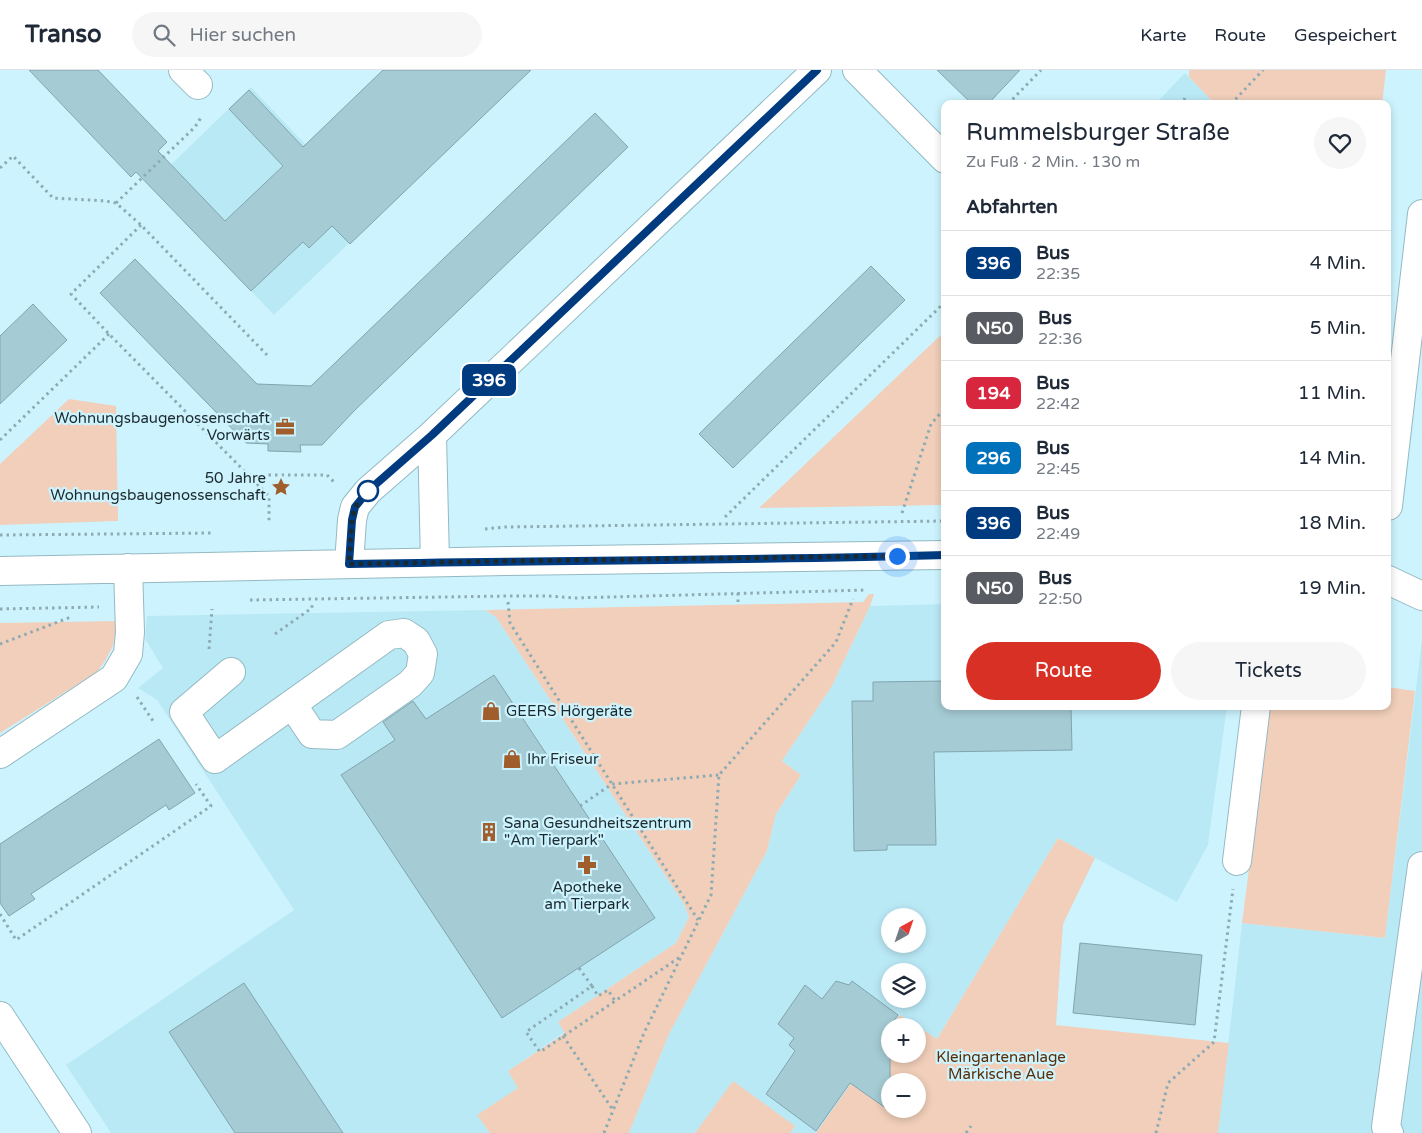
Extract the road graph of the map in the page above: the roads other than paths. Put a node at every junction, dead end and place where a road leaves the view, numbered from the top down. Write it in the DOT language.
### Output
graph roads {
  1 [pos="817,70"];
  2 [pos="857,70"];
  3 [pos="941,155"];
  4 [pos="1422,214"];
  5 [pos="432,435"];
  6 [pos="1391,480"];
  7 [pos="941,555"];
  8 [pos="434,562"];
  9 [pos="349,564"];
  10 [pos="128,568"];
  11 [pos="0,570"];
  12 [pos="1391,581"];
  13 [pos="1422,596"];
  14 [pos="231,672"];
  15 [pos="292,704"];
  16 [pos="1256,710"];
  17 [pos="0,754"];
  18 [pos="1237,862"];
  19 [pos="1422,866"];
  20 [pos="0,1016"];
  21 [pos="77,1133"];
  22 [pos="1389,1133"];
  1 -- 5 [label="street"];
  2 -- 3 [label="street"];
  4 -- 6 [label="street"];
  5 -- 8 [label="street"];
  5 -- 9 [label="street"];
  7 -- 8 [label="street"];
  8 -- 9 [label="street"];
  9 -- 10 [label="street"];
  10 -- 11 [label="street"];
  10 -- 17 [label="street"];
  12 -- 13 [label="street"];
  14 -- 15 [label="street"];
  15 -- 15 [label="street"];
  16 -- 18 [label="street"];
  19 -- 22 [label="street"];
  20 -- 21 [label="street"];
}
